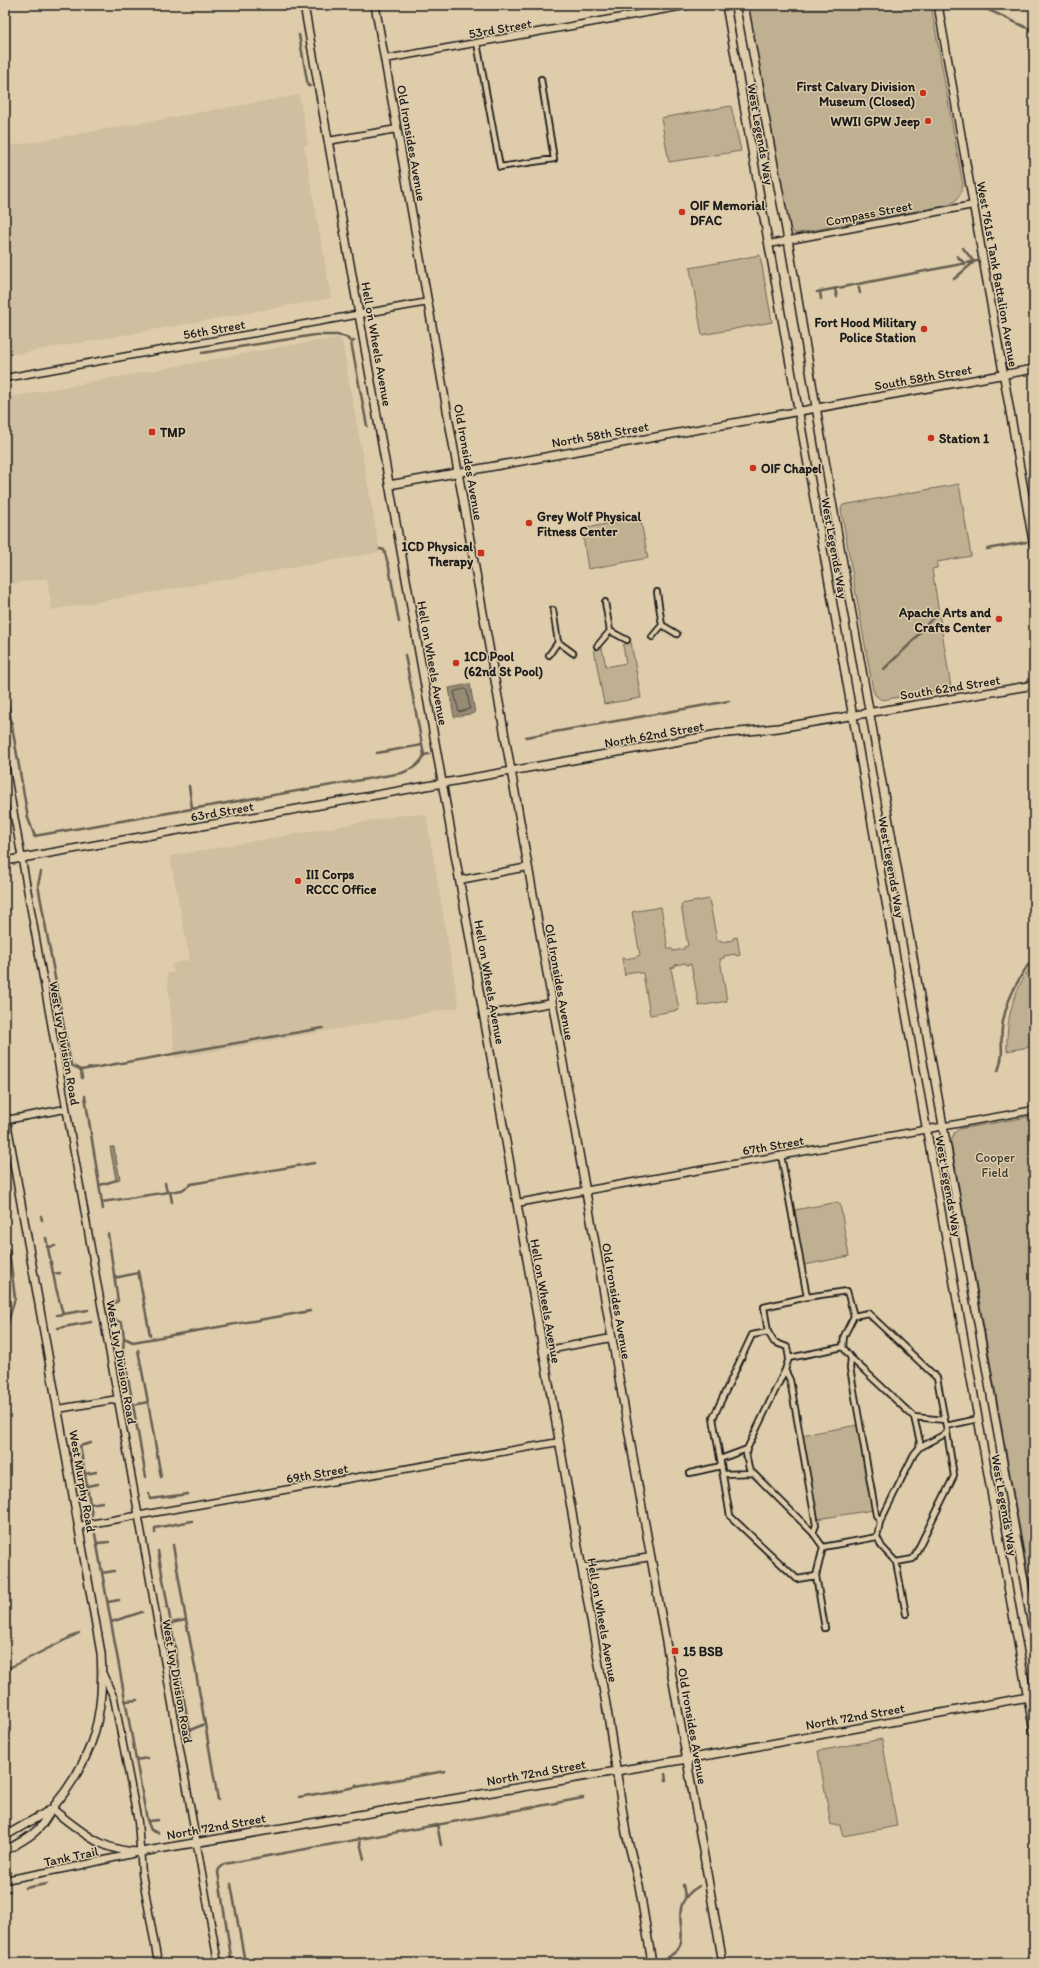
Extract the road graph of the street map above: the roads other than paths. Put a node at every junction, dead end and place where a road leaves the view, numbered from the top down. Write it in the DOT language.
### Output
graph roads {
  1 [pos="304,5"];
  2 [pos="375,5"];
  3 [pos="690,5"];
  4 [pos="726,5"];
  5 [pos="744,5"];
  6 [pos="938,5"];
  7 [pos="477,43"];
  8 [pos="385,59"];
  9 [pos="541,79"];
  10 [pos="397,129"];
  11 [pos="328,141"];
  12 [pos="974,205"];
  13 [pos="788,240"];
  14 [pos="769,244"];
  15 [pos="428,302"];
  16 [pos="360,314"];
  17 [pos="1034,369"];
  18 [pos="1004,375"];
  19 [pos="5,378"];
  20 [pos="816,408"];
  21 [pos="798,411"];
  22 [pos="458,472"];
  23 [pos="389,485"];
  24 [pos="1034,547"];
  25 [pos="657,592"];
  26 [pos="605,602"];
  27 [pos="553,610"];
  28 [pos="662,625"];
  29 [pos="610,631"];
  30 [pos="677,634"];
  31 [pos="652,637"];
  32 [pos="627,640"];
  33 [pos="558,642"];
  34 [pos="597,646"];
  35 [pos="573,653"];
  36 [pos="549,655"];
  37 [pos="1034,685"];
  38 [pos="870,712"];
  39 [pos="853,716"];
  40 [pos="5,764"];
  41 [pos="511,772"];
  42 [pos="443,785"];
  43 [pos="22,858"];
  44 [pos="5,861"];
  45 [pos="528,867"];
  46 [pos="460,880"];
  47 [pos="552,1003"];
  48 [pos="484,1015"];
  49 [pos="65,1109"];
  50 [pos="1034,1110"];
  51 [pos="6,1116"];
  52 [pos="943,1126"];
  53 [pos="926,1129"];
  54 [pos="781,1155"];
  55 [pos="586,1191"];
  56 [pos="517,1203"];
  57 [pos="807,1297"];
  58 [pos="854,1316"];
  59 [pos="768,1332"];
  60 [pos="611,1338"];
  61 [pos="843,1348"];
  62 [pos="543,1351"];
  63 [pos="789,1358"];
  64 [pos="851,1358"];
  65 [pos="785,1370"];
  66 [pos="118,1399"];
  67 [pos="58,1410"];
  68 [pos="914,1417"];
  69 [pos="978,1419"];
  70 [pos="945,1423"];
  71 [pos="947,1433"];
  72 [pos="559,1442"];
  73 [pos="919,1448"];
  74 [pos="747,1449"];
  75 [pos="720,1459"];
  76 [pos="721,1466"];
  77 [pos="690,1473"];
  78 [pos="753,1473"];
  79 [pos="723,1474"];
  80 [pos="138,1515"];
  81 [pos="880,1522"];
  82 [pos="78,1526"];
  83 [pos="813,1533"];
  84 [pos="877,1537"];
  85 [pos="823,1547"];
  86 [pos="651,1557"];
  87 [pos="896,1562"];
  88 [pos="582,1568"];
  89 [pos="816,1576"];
  90 [pos="906,1614"];
  91 [pos="825,1628"];
  92 [pos="1034,1637"];
  93 [pos="103,1674"];
  94 [pos="1030,1697"];
  95 [pos="1034,1732"];
  96 [pos="687,1759"];
  97 [pos="617,1770"];
  98 [pos="52,1809"];
  99 [pos="5,1836"];
  100 [pos="197,1841"];
  101 [pos="5,1851"];
  102 [pos="141,1852"];
  103 [pos="5,1880"];
  104 [pos="158,1963"];
  105 [pos="218,1963"];
  106 [pos="652,1963"];
  107 [pos="723,1963"];
  1 -- 11 [label="street, Hell on Wheels Avenue"];
  2 -- 8 [label="street, Old Ironsides Avenue"];
  3 -- 7 [label="street, 53rd Street"];
  4 -- 14 [label="street, West Legends Way"];
  5 -- 13 [label="street, West Legends Way"];
  6 -- 12 [label="street, West 761st Tank Battalion Avenue"];
  7 -- 8 [label="street, 53rd Street"];
  7 -- 9 [label="street"];
  8 -- 10 [label="street, Old Ironsides Avenue"];
  10 -- 11 [label="street"];
  10 -- 15 [label="street, Old Ironsides Avenue"];
  11 -- 16 [label="street, Hell on Wheels Avenue"];
  12 -- 13 [label="street, Compass Street"];
  12 -- 18 [label="street, West 761st Tank Battalion Avenue"];
  13 -- 14 [label="street, Compass Street"];
  13 -- 20 [label="street, West Legends Way"];
  14 -- 21 [label="street, West Legends Way"];
  15 -- 16 [label="street, 56th Street"];
  15 -- 22 [label="street, Old Ironsides Avenue"];
  16 -- 19 [label="street, 56th Street"];
  16 -- 23 [label="street, Hell on Wheels Avenue"];
  17 -- 18 [label="street, South 58th Street"];
  18 -- 20 [label="street, South 58th Street"];
  18 -- 24 [label="street, West 761st Tank Battalion Avenue"];
  20 -- 21 [label="street, North 58th Street"];
  20 -- 38 [label="street, West Legends Way"];
  21 -- 22 [label="street, North 58th Street"];
  21 -- 39 [label="street, West Legends Way"];
  22 -- 23 [label="street, North 58th Street"];
  22 -- 41 [label="street, Old Ironsides Avenue"];
  23 -- 42 [label="street, Hell on Wheels Avenue"];
  25 -- 28 [label="street"];
  26 -- 29 [label="street"];
  27 -- 33 [label="street"];
  28 -- 30 [label="street"];
  28 -- 31 [label="street"];
  29 -- 32 [label="street"];
  29 -- 34 [label="street"];
  33 -- 35 [label="street"];
  33 -- 36 [label="street"];
  37 -- 38 [label="street, South 62nd Street"];
  38 -- 39 [label="street, North 62nd Street"];
  38 -- 52 [label="street, West Legends Way"];
  39 -- 41 [label="street, North 62nd Street"];
  39 -- 53 [label="street, West Legends Way"];
  40 -- 43 [label="street, West Ivy Division Road"];
  41 -- 42 [label="street, North 62nd Street"];
  41 -- 45 [label="street, Old Ironsides Avenue"];
  42 -- 43 [label="street, 63rd Street"];
  42 -- 46 [label="street, Hell on Wheels Avenue"];
  43 -- 44 [label="street, 63rd Street"];
  43 -- 49 [label="street, West Ivy Division Road"];
  45 -- 46 [label="street"];
  45 -- 47 [label="street, Old Ironsides Avenue"];
  46 -- 48 [label="street, Hell on Wheels Avenue"];
  47 -- 48 [label="street"];
  47 -- 55 [label="street, Old Ironsides Avenue"];
  48 -- 56 [label="street, Hell on Wheels Avenue"];
  49 -- 51 [label="street"];
  49 -- 66 [label="street, West Ivy Division Road"];
  50 -- 52 [label="street, 67th Street"];
  51 -- 67 [label="street, West Murphy Road"];
  52 -- 53 [label="street, 67th Street"];
  52 -- 92 [label="street, West Legends Way"];
  53 -- 54 [label="street, 67th Street"];
  53 -- 69 [label="street, West Legends Way"];
  54 -- 55 [label="street, 67th Street"];
  54 -- 57 [label="street"];
  55 -- 56 [label="street, 67th Street"];
  55 -- 60 [label="street, Old Ironsides Avenue"];
  56 -- 62 [label="street, Hell on Wheels Avenue"];
  57 -- 58 [label="street"];
  57 -- 59 [label="street"];
  58 -- 61 [label="street"];
  58 -- 70 [label="street"];
  59 -- 63 [label="street"];
  59 -- 75 [label="street"];
  60 -- 62 [label="street"];
  60 -- 86 [label="street, Old Ironsides Avenue"];
  61 -- 63 [label="street"];
  61 -- 64 [label="street"];
  62 -- 72 [label="street, Hell on Wheels Avenue"];
  63 -- 65 [label="street"];
  64 -- 68 [label="street"];
  64 -- 81 [label="street"];
  65 -- 74 [label="street"];
  65 -- 83 [label="street"];
  66 -- 67 [label="street"];
  66 -- 80 [label="street, West Ivy Division Road"];
  67 -- 82 [label="street, West Murphy Road"];
  68 -- 70 [label="street"];
  68 -- 73 [label="street"];
  69 -- 70 [label="street"];
  69 -- 94 [label="street, West Legends Way"];
  70 -- 71 [label="street"];
  71 -- 73 [label="street"];
  71 -- 87 [label="street"];
  72 -- 80 [label="street, 69th Street"];
  72 -- 88 [label="street, Hell on Wheels Avenue"];
  73 -- 81 [label="street"];
  74 -- 75 [label="street"];
  74 -- 78 [label="street"];
  75 -- 76 [label="street"];
  76 -- 77 [label="street"];
  76 -- 79 [label="street"];
  78 -- 79 [label="street"];
  78 -- 83 [label="street"];
  79 -- 89 [label="street"];
  80 -- 82 [label="street, 69th Street"];
  80 -- 100 [label="street, West Ivy Division Road"];
  81 -- 84 [label="street"];
  82 -- 93 [label="street, West Murphy Road"];
  83 -- 85 [label="street"];
  84 -- 85 [label="street"];
  84 -- 87 [label="street"];
  85 -- 89 [label="street"];
  86 -- 88 [label="street"];
  86 -- 96 [label="street, Old Ironsides Avenue"];
  87 -- 90 [label="street"];
  88 -- 97 [label="street, Hell on Wheels Avenue"];
  89 -- 91 [label="street"];
  93 -- 98 [label="street"];
  93 -- 102 [label="street, West Murphy Road"];
  94 -- 95 [label="street, West Legends Way"];
  94 -- 96 [label="street, North 72nd Street"];
  96 -- 97 [label="street, North 72nd Street"];
  96 -- 107 [label="street, Old Ironsides Avenue"];
  97 -- 100 [label="street, North 72nd Street"];
  97 -- 106 [label="street, Hell on Wheels Avenue"];
  98 -- 99 [label="street"];
  98 -- 101 [label="street"];
  98 -- 102 [label="street, North 72nd Street"];
  100 -- 102 [label="street, North 72nd Street"];
  100 -- 105 [label="street, West Ivy Division Road"];
  102 -- 103 [label="street, Tank Trail"];
  102 -- 104 [label="street, West Murphy Road"];
}
